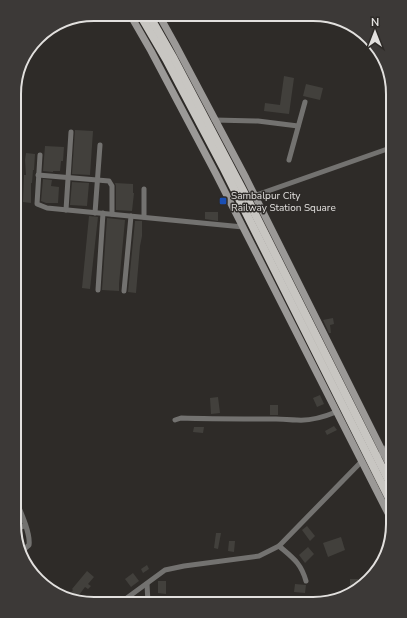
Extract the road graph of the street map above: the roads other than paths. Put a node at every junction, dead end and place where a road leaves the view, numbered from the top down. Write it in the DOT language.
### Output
graph roads {
  1 [pos="134,21"];
  2 [pos="144,21"];
  3 [pos="152,21"];
  4 [pos="162,21"];
  5 [pos="305,102"];
  6 [pos="214,120"];
  7 [pos="298,126"];
  8 [pos="71,132"];
  9 [pos="100,145"];
  10 [pos="386,149"];
  11 [pos="40,156"];
  12 [pos="289,160"];
  13 [pos="38,175"];
  14 [pos="68,178"];
  15 [pos="97,179"];
  16 [pos="144,189"];
  17 [pos="243,200"];
  18 [pos="66,210"];
  19 [pos="95,212"];
  20 [pos="103,213"];
  21 [pos="112,214"];
  22 [pos="131,216"];
  23 [pos="144,218"];
  24 [pos="243,227"];
  25 [pos="98,290"];
  26 [pos="124,291"];
  27 [pos="336,412"];
  28 [pos="175,420"];
  29 [pos="386,448"];
  30 [pos="383,452"];
  31 [pos="386,458"];
  32 [pos="378,459"];
  33 [pos="362,461"];
  34 [pos="386,475"];
  35 [pos="386,492"];
  36 [pos="386,509"];
  37 [pos="21,515"];
  38 [pos="25,526"];
  39 [pos="21,527"];
  40 [pos="279,546"];
  41 [pos="25,548"];
  42 [pos="306,582"];
  43 [pos="147,584"];
  44 [pos="129,597"];
  45 [pos="148,597"];
  1 -- 17 [label="main road"];
  2 -- 17 [label="highway"];
  3 -- 17 [label="highway"];
  4 -- 6 [label="main road"];
  5 -- 7 [label="street"];
  6 -- 7 [label="street"];
  6 -- 17 [label="main road"];
  7 -- 12 [label="street"];
  8 -- 14 [label="street"];
  9 -- 15 [label="street"];
  10 -- 17 [label="street"];
  11 -- 13 [label="street"];
  13 -- 14 [label="street"];
  13 -- 18 [label="street"];
  14 -- 15 [label="street"];
  14 -- 18 [label="street"];
  15 -- 19 [label="street"];
  15 -- 21 [label="street"];
  16 -- 23 [label="street"];
  17 -- 24 [label="main road"];
  17 -- 30 [label="main road"];
  17 -- 32 [label="highway"];
  17 -- 35 [label="highway"];
  18 -- 19 [label="street"];
  19 -- 20 [label="street"];
  20 -- 21 [label="street"];
  20 -- 25 [label="street"];
  21 -- 22 [label="street"];
  22 -- 23 [label="street"];
  22 -- 26 [label="street"];
  23 -- 24 [label="street"];
  24 -- 27 [label="main road"];
  27 -- 28 [label="street"];
  27 -- 33 [label="main road"];
  29 -- 30 [label="street"];
  30 -- 31 [label="main road"];
  30 -- 32 [label="street"];
  32 -- 34 [label="highway"];
  33 -- 36 [label="main road"];
  33 -- 40 [label="street"];
  37 -- 38 [label="street"];
  38 -- 39 [label="street"];
  38 -- 41 [label="street"];
  40 -- 42 [label="street"];
  40 -- 43 [label="street"];
  43 -- 44 [label="street"];
  43 -- 45 [label="street"];
}
